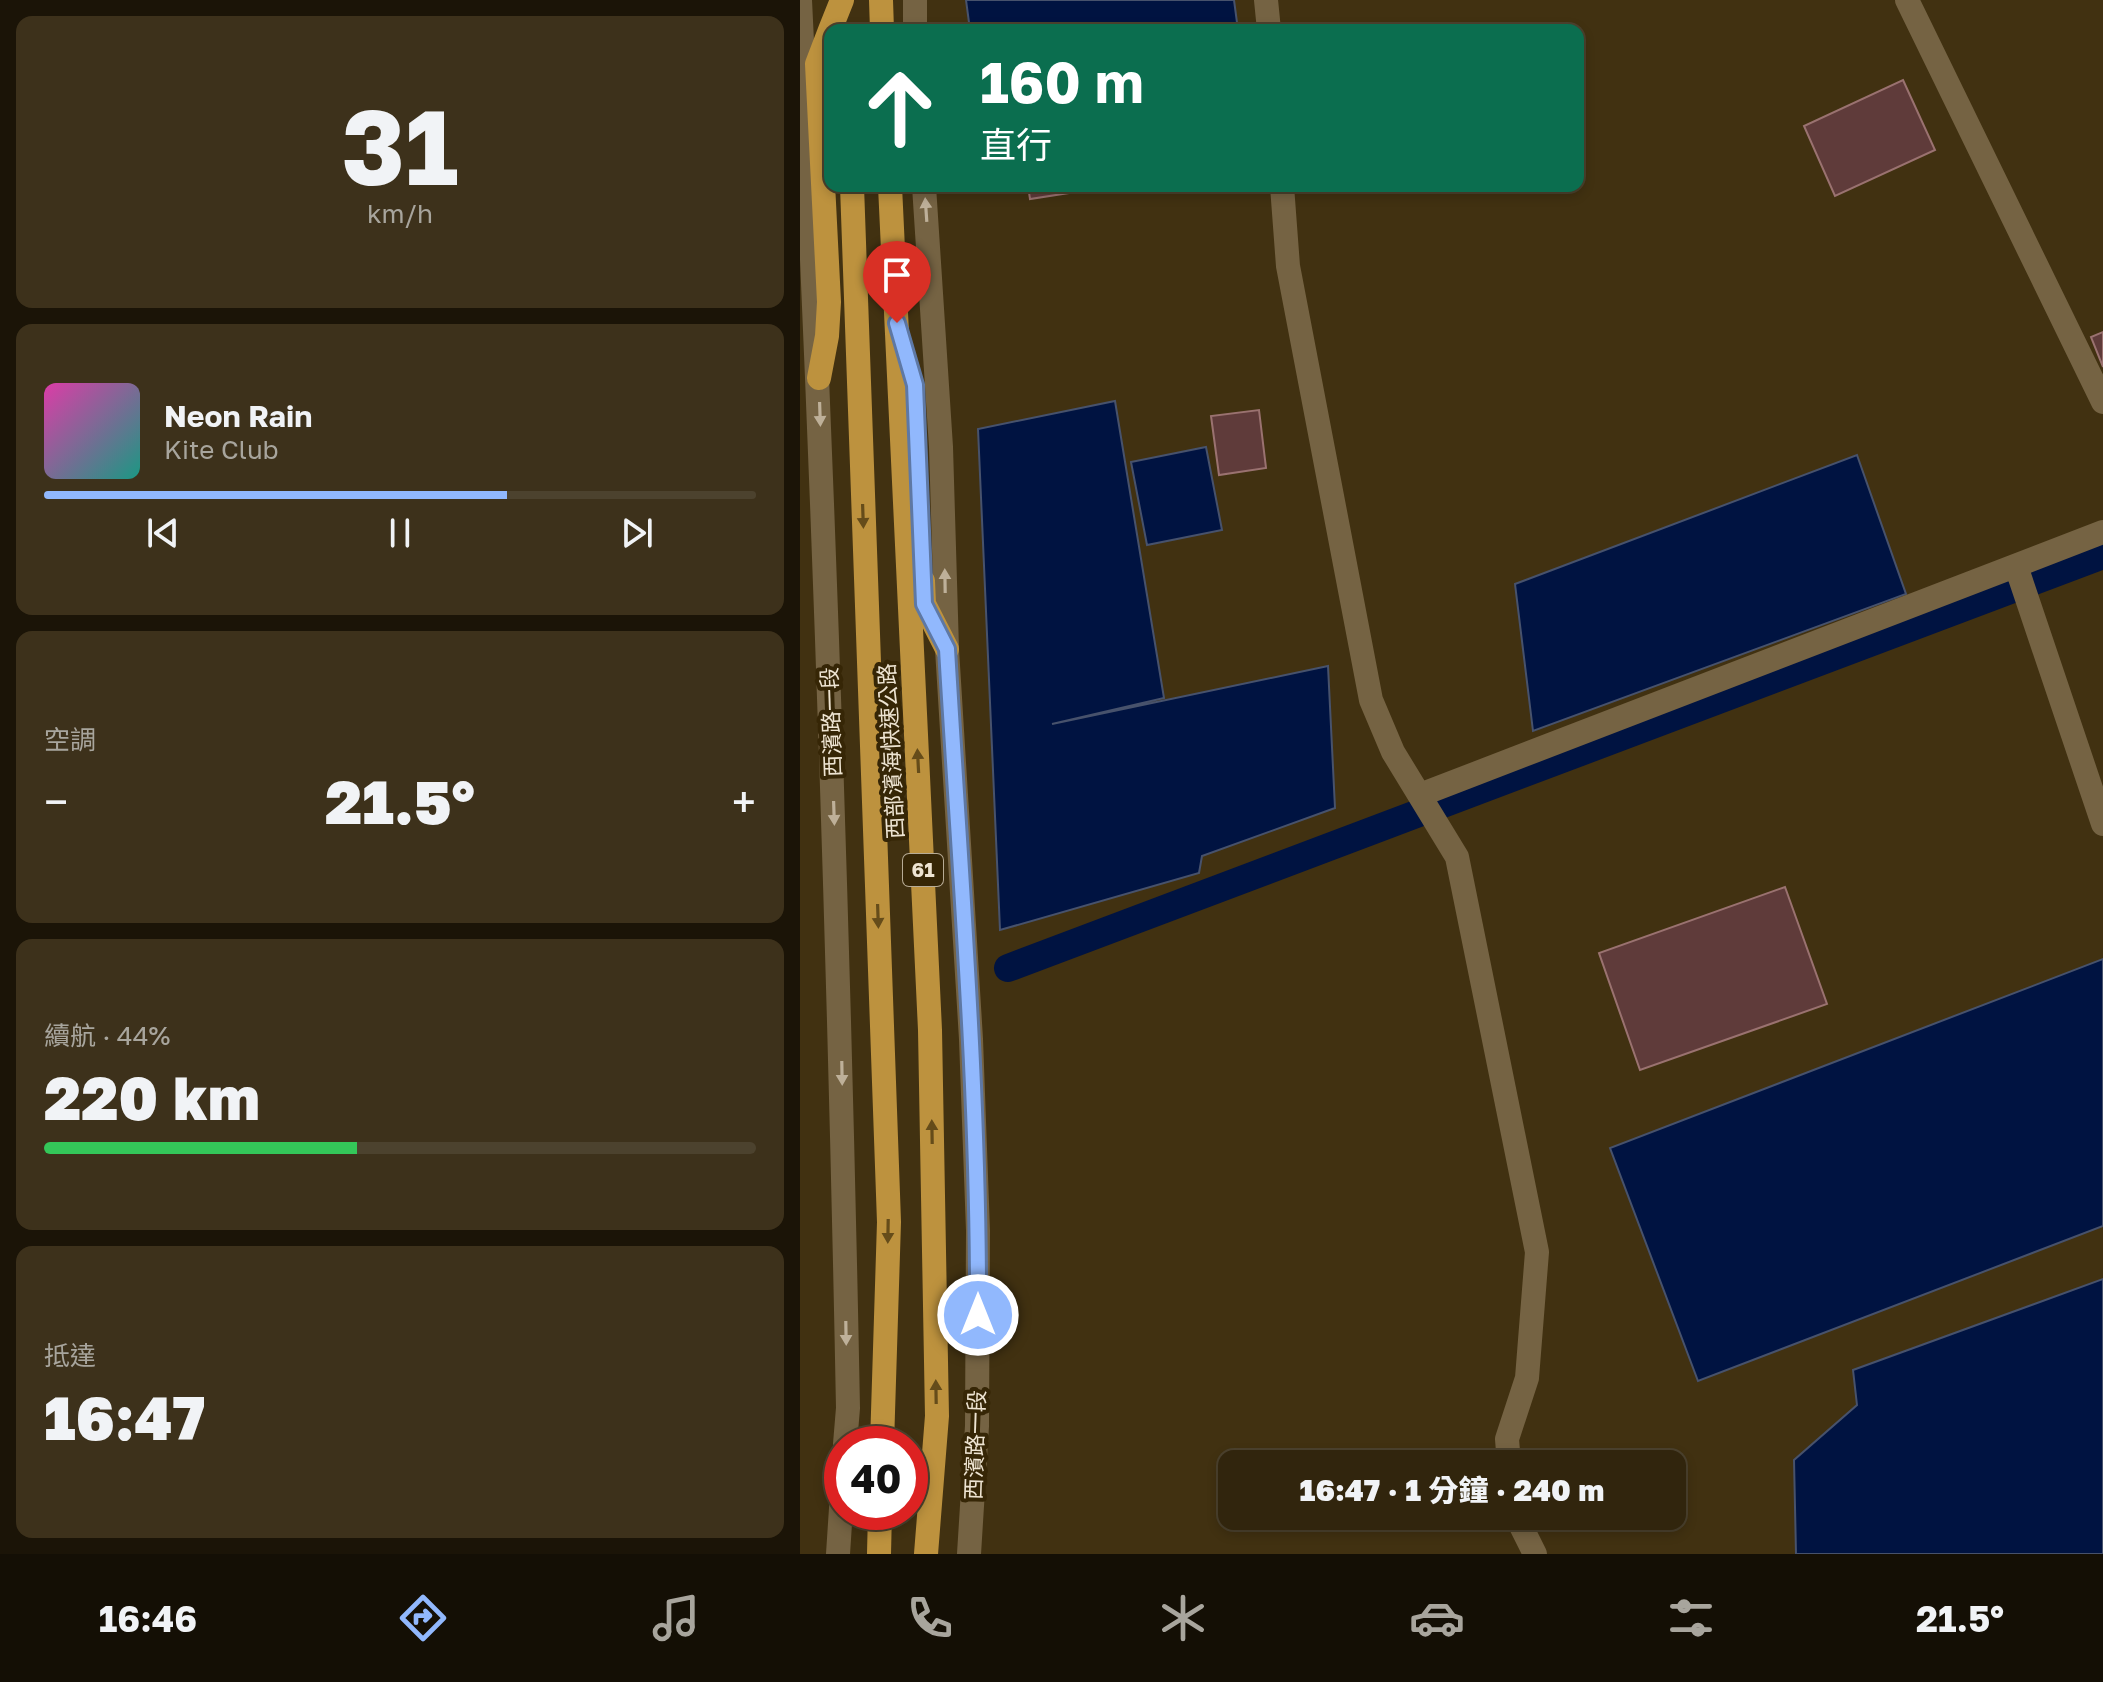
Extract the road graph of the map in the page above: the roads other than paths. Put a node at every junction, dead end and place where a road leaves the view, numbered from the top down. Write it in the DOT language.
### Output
graph roads {
  1 [pos="800,0"];
  2 [pos="843,0"];
  3 [pos="881,0"];
  4 [pos="915,0"];
  5 [pos="1266,0"];
  6 [pos="1907,0"];
  7 [pos="833,24"];
  8 [pos="845,24"];
  9 [pos="882,24"];
  10 [pos="915,24"];
  11 [pos="1268,24"];
  12 [pos="824,46"];
  13 [pos="852,192"];
  14 [pos="890,192"];
  15 [pos="924,192"];
  16 [pos="1282,192"];
  17 [pos="897,323"];
  18 [pos="819,378"];
  19 [pos="2103,402"];
  20 [pos="2103,532"];
  21 [pos="2016,566"];
  22 [pos="947,649"];
  23 [pos="1420,795"];
  24 [pos="2103,824"];
  25 [pos="846,1426"];
  26 [pos="883,1426"];
  27 [pos="1508,1450"];
  28 [pos="840,1530"];
  29 [pos="880,1530"];
  30 [pos="1523,1530"];
  31 [pos="838,1554"];
  32 [pos="879,1554"];
  33 [pos="926,1554"];
  34 [pos="969,1554"];
  35 [pos="1535,1554"];
  1 -- 18 [label="street, 西濱路一段"];
  2 -- 7 [label="highway"];
  2 -- 8 [label="highway"];
  3 -- 9 [label="highway"];
  4 -- 10 [label="street"];
  5 -- 11 [label="street"];
  6 -- 19 [label="street"];
  12 -- 18 [label="highway"];
  13 -- 26 [label="highway, 西部濱海快速公路 / 61, one-way"];
  14 -- 17 [label="highway, 西部濱海快速公路 / 61"];
  22 -- 15 [label="street, 西濱路一段, one-way"];
  16 -- 23 [label="street"];
  17 -- 22 [label="highway"];
  33 -- 17 [label="highway, 西部濱海快速公路 / 61, one-way"];
  18 -- 25 [label="street, 西濱路一段, one-way"];
  20 -- 21 [label="street"];
  21 -- 23 [label="street"];
  21 -- 24 [label="street"];
  22 -- 34 [label="street, 西濱路一段"];
  23 -- 27 [label="street"];
  28 -- 31 [label="street"];
  29 -- 32 [label="highway"];
  30 -- 35 [label="street"];
}
